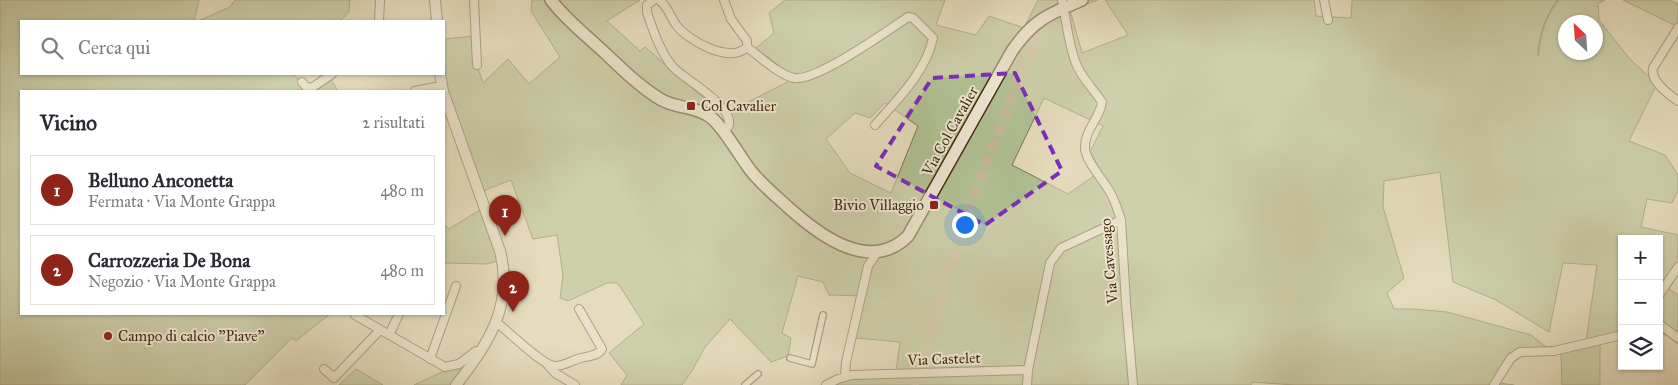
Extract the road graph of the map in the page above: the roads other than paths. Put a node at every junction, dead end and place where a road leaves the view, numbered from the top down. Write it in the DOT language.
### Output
graph roads {
  1 [pos="380,0"];
  2 [pos="435,0"];
  3 [pos="474,0"];
  4 [pos="551,0"];
  5 [pos="654,0"];
  6 [pos="659,0"];
  7 [pos="724,0"];
  8 [pos="1082,0"];
  9 [pos="1324,0"];
  10 [pos="1063,4"];
  11 [pos="379,20"];
  12 [pos="436,20"];
  13 [pos="1328,20"];
  14 [pos="1678,28"];
  15 [pos="747,47"];
  16 [pos="477,65"];
  17 [pos="331,75"];
  18 [pos="440,75"];
  19 [pos="302,82"];
  20 [pos="443,90"];
  21 [pos="445,96"];
  22 [pos="1678,101"];
  23 [pos="875,125"];
  24 [pos="724,132"];
  25 [pos="1122,220"];
  26 [pos="878,251"];
  27 [pos="1678,267"];
  28 [pos="456,286"];
  29 [pos="1663,289"];
  30 [pos="579,309"];
  31 [pos="399,315"];
  32 [pos="823,315"];
  33 [pos="355,316"];
  34 [pos="496,322"];
  35 [pos="1660,325"];
  36 [pos="380,330"];
  37 [pos="389,335"];
  38 [pos="1618,335"];
  39 [pos="1678,338"];
  40 [pos="481,352"];
  41 [pos="790,358"];
  42 [pos="430,359"];
  43 [pos="547,364"];
  44 [pos="324,369"];
  45 [pos="1028,370"];
  46 [pos="758,374"];
  47 [pos="845,376"];
  48 [pos="456,385"];
  49 [pos="575,385"];
  50 [pos="745,385"];
  51 [pos="826,385"];
  52 [pos="1027,385"];
  53 [pos="1133,385"];
  54 [pos="1494,385"];
  1 -- 11 [label="street"];
  2 -- 12 [label="street"];
  3 -- 16 [label="street"];
  4 -- 24 [label="main road, Via Col Cavalier"];
  5 -- 24 [label="street"];
  6 -- 15 [label="street"];
  7 -- 15 [label="street"];
  8 -- 10 [label="main road, Via Col Cavalier"];
  9 -- 13 [label="street"];
  10 -- 25 [label="street, Via Cavessago"];
  10 -- 26 [label="main road, Via Col Cavalier"];
  14 -- 22 [label="street"];
  15 -- 23 [label="street"];
  17 -- 19 [label="street"];
  18 -- 20 [label="street"];
  21 -- 34 [label="street"];
  24 -- 26 [label="main road, Via Col Cavalier"];
  25 -- 45 [label="street"];
  25 -- 53 [label="street, Via Cavessago"];
  26 -- 47 [label="street"];
  27 -- 29 [label="street"];
  28 -- 42 [label="street"];
  30 -- 43 [label="street"];
  31 -- 37 [label="street"];
  32 -- 41 [label="street"];
  33 -- 36 [label="street"];
  34 -- 40 [label="street"];
  34 -- 43 [label="street"];
  35 -- 39 [label="street"];
  36 -- 37 [label="street"];
  36 -- 44 [label="street"];
  37 -- 42 [label="street"];
  38 -- 54 [label="street"];
  40 -- 42 [label="street"];
  40 -- 48 [label="street"];
  43 -- 49 [label="street"];
  45 -- 47 [label="street, Via Castelet"];
  45 -- 52 [label="street"];
  46 -- 50 [label="street"];
  47 -- 51 [label="street, Via Castelet"];
}
